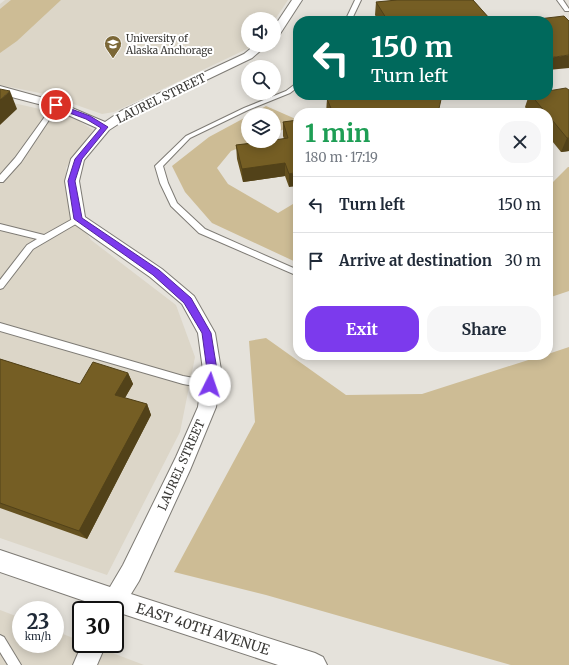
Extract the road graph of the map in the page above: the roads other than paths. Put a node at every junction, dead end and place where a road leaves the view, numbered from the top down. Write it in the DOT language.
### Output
graph roads {
  1 [pos="297,0"];
  2 [pos="358,0"];
  3 [pos="560,0"];
  4 [pos="567,10"];
  5 [pos="350,16"];
  6 [pos="281,24"];
  7 [pos="253,52"];
  8 [pos="293,88"];
  9 [pos="0,90"];
  10 [pos="56,105"];
  11 [pos="105,127"];
  12 [pos="0,180"];
  13 [pos="78,219"];
  14 [pos="0,227"];
  15 [pos="44,238"];
  16 [pos="293,272"];
  17 [pos="0,286"];
  18 [pos="0,327"];
  19 [pos="210,385"];
  20 [pos="0,561"];
  21 [pos="102,601"];
  22 [pos="114,601"];
  23 [pos="124,609"];
  24 [pos="0,641"];
  25 [pos="90,653"];
  26 [pos="14,665"];
  27 [pos="85,665"];
  28 [pos="315,665"];
  1 -- 6 [label="street"];
  2 -- 5 [label="lane"];
  3 -- 4 [label="lane"];
  7 -- 11 [label="street, LAUREL STREET"];
  8 -- 16 [label="lane"];
  9 -- 10 [label="street"];
  10 -- 11 [label="street"];
  10 -- 12 [label="lane"];
  11 -- 13 [label="street, LAUREL STREET"];
  13 -- 15 [label="lane"];
  13 -- 19 [label="street, LAUREL STREET"];
  14 -- 15 [label="lane"];
  15 -- 17 [label="lane"];
  18 -- 19 [label="lane"];
  19 -- 22 [label="street, LAUREL STREET"];
  20 -- 21 [label="street, EAST 40TH AVENUE"];
  23 -- 28 [label="street, EAST 40TH AVENUE"];
  24 -- 26 [label="lane"];
  25 -- 27 [label="street"];
}
